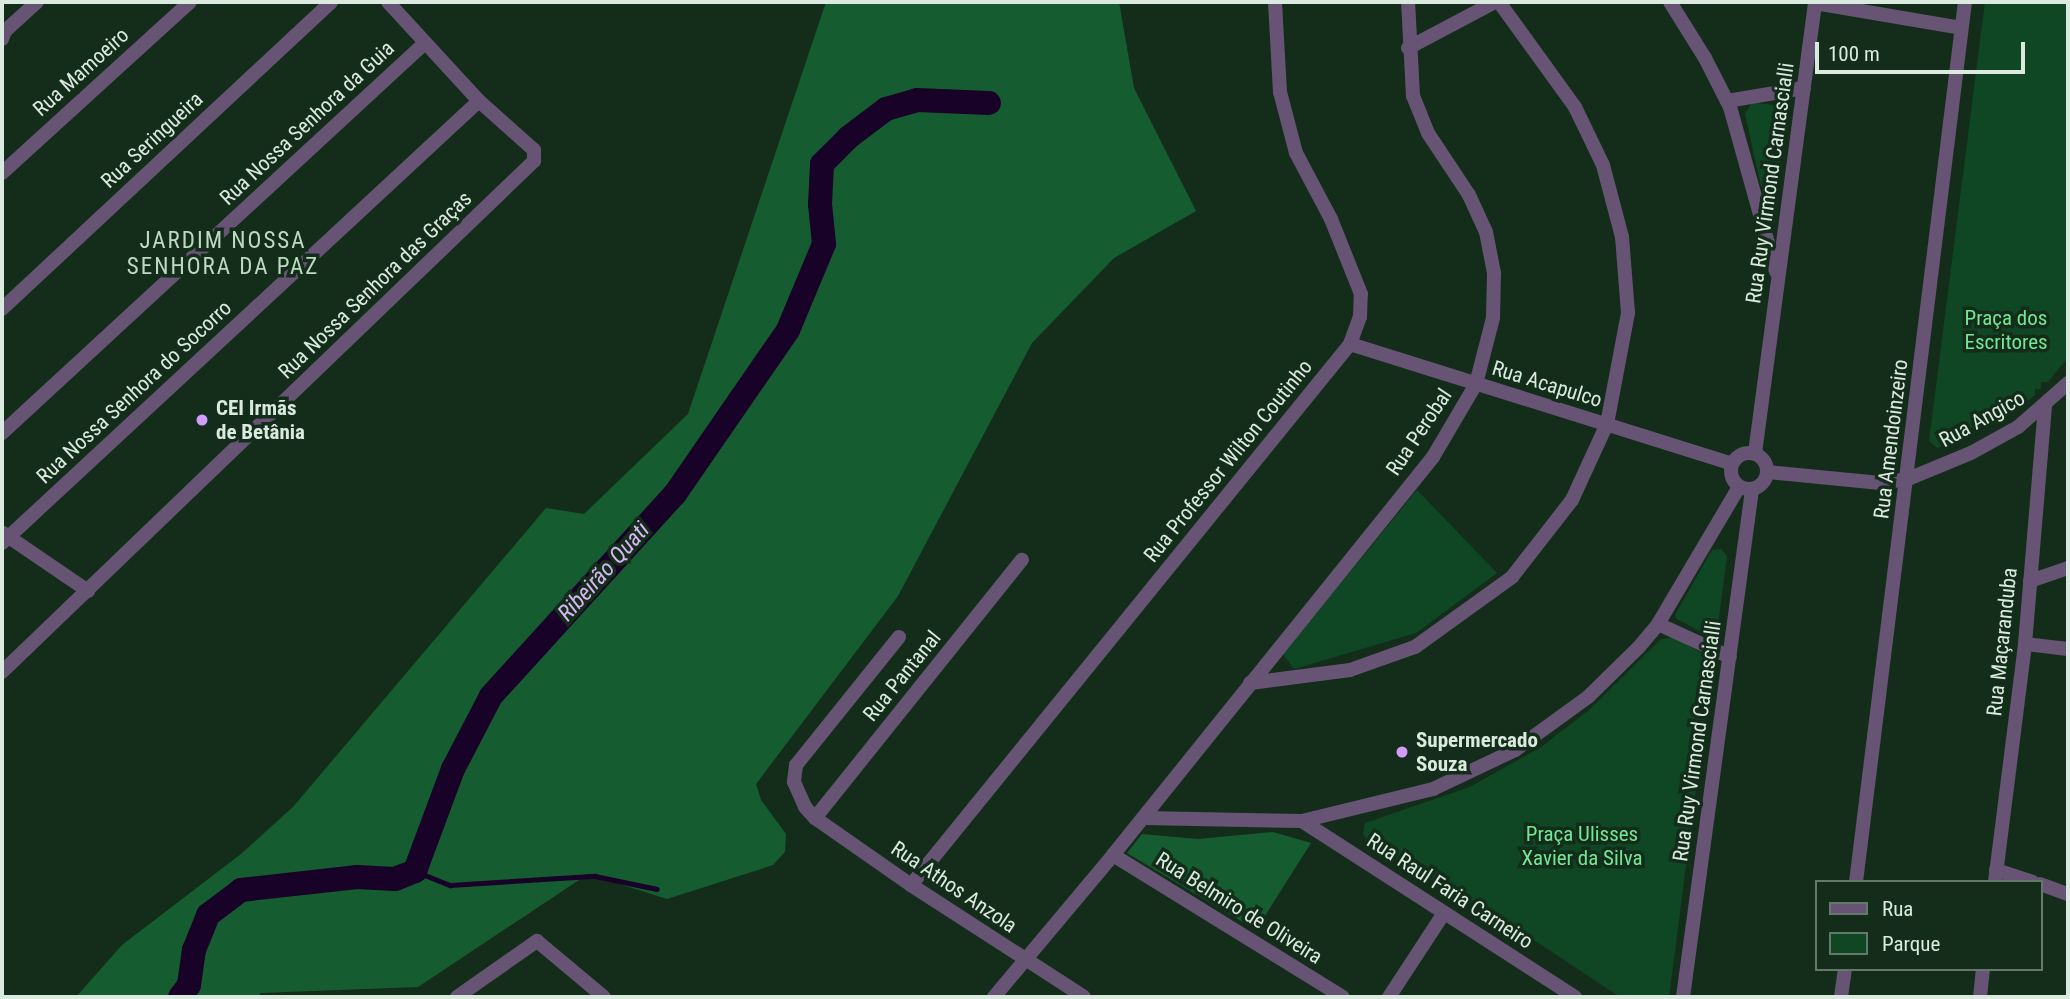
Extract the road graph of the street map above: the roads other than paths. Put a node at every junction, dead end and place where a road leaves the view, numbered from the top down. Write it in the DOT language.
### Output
graph roads {
  1 [pos="37,2"];
  2 [pos="190,2"];
  3 [pos="331,2"];
  4 [pos="388,2"];
  5 [pos="1275,2"];
  6 [pos="1408,2"];
  7 [pos="1497,2"];
  8 [pos="1670,2"];
  9 [pos="1965,2"];
  10 [pos="1815,3"];
  11 [pos="1961,28"];
  12 [pos="2,39"];
  13 [pos="425,43"];
  14 [pos="1408,48"];
  15 [pos="1804,88"];
  16 [pos="480,101"];
  17 [pos="1727,101"];
  18 [pos="2,173"];
  19 [pos="1778,281"];
  20 [pos="2,309"];
  21 [pos="1350,344"];
  22 [pos="2068,383"];
  23 [pos="1476,384"];
  24 [pos="2045,406"];
  25 [pos="1607,424"];
  26 [pos="2,433"];
  27 [pos="1755,453"];
  28 [pos="1732,464"];
  29 [pos="1768,472"];
  30 [pos="1908,479"];
  31 [pos="1745,488"];
  32 [pos="4,537"];
  33 [pos="1022,560"];
  34 [pos="2068,568"];
  35 [pos="2029,581"];
  36 [pos="88,591"];
  37 [pos="1658,624"];
  38 [pos="900,637"];
  39 [pos="2025,644"];
  40 [pos="2068,649"];
  41 [pos="1730,657"];
  42 [pos="2,672"];
  43 [pos="1250,683"];
  44 [pos="810,813"];
  45 [pos="1143,818"];
  46 [pos="1302,821"];
  47 [pos="1113,855"];
  48 [pos="1995,876"];
  49 [pos="1856,880"];
  50 [pos="2020,880"];
  51 [pos="911,885"];
  52 [pos="2042,885"];
  53 [pos="2068,894"];
  54 [pos="1444,913"];
  55 [pos="1025,960"];
  56 [pos="1845,971"];
  57 [pos="1983,971"];
  58 [pos="457,997"];
  59 [pos="604,997"];
  60 [pos="994,997"];
  61 [pos="1084,997"];
  62 [pos="1343,997"];
  63 [pos="1389,997"];
  64 [pos="1575,997"];
  65 [pos="1684,997"];
  66 [pos="1841,997"];
  67 [pos="1980,997"];
  1 -- 12 [label="street"];
  2 -- 18 [label="street, Rua Mamoeiro"];
  3 -- 20 [label="street, Rua Seringueira"];
  4 -- 13 [label="street"];
  5 -- 21 [label="street, Rua Professor Wilton Coutinho"];
  6 -- 14 [label="street, Rua Perobal"];
  7 -- 14 [label="street"];
  7 -- 25 [label="street"];
  8 -- 17 [label="street"];
  9 -- 11 [label="street, Rua Amendoinzeiro"];
  10 -- 11 [label="street"];
  10 -- 15 [label="street, Rua Ruy Virmond Carnascialli"];
  11 -- 30 [label="street, Rua Amendoinzeiro"];
  13 -- 16 [label="street"];
  13 -- 26 [label="street, Rua Nossa Senhora da Guia"];
  14 -- 23 [label="street, Rua Perobal"];
  15 -- 17 [label="street"];
  15 -- 19 [label="street, Rua Ruy Virmond Carnascialli"];
  16 -- 32 [label="street, Rua Nossa Senhora do Socorro"];
  16 -- 36 [label="street, Rua Nossa Senhora das Graças"];
  17 -- 19 [label="street"];
  19 -- 27 [label="street, Rua Ruy Virmond Carnascialli"];
  21 -- 23 [label="street, Rua Acapulco"];
  21 -- 51 [label="street, Rua Professor Wilton Coutinho"];
  22 -- 24 [label="street, Rua Angico"];
  23 -- 25 [label="street, Rua Acapulco"];
  23 -- 43 [label="street, Rua Perobal"];
  24 -- 30 [label="street, Rua Angico"];
  24 -- 35 [label="street, Rua Maçaranduba"];
  25 -- 28 [label="street, Rua Acapulco"];
  25 -- 43 [label="street"];
  27 -- 28 [label="street"];
  27 -- 29 [label="street"];
  28 -- 31 [label="street"];
  29 -- 30 [label="street"];
  29 -- 31 [label="street"];
  30 -- 49 [label="street, Rua Amendoinzeiro"];
  31 -- 37 [label="street"];
  31 -- 41 [label="street, Rua Ruy Virmond Carnascialli"];
  32 -- 36 [label="street"];
  33 -- 44 [label="street, Rua Pantanal"];
  34 -- 35 [label="street"];
  35 -- 39 [label="street, Rua Maçaranduba"];
  36 -- 42 [label="street, Rua Nossa Senhora das Graças"];
  37 -- 41 [label="street"];
  37 -- 46 [label="street"];
  38 -- 44 [label="street"];
  39 -- 40 [label="street"];
  39 -- 48 [label="street, Rua Maçaranduba"];
  41 -- 65 [label="street, Rua Ruy Virmond Carnascialli"];
  43 -- 45 [label="street, Rua Perobal"];
  44 -- 51 [label="street, Rua Athos Anzola"];
  45 -- 46 [label="street"];
  45 -- 47 [label="street, Rua Perobal"];
  46 -- 54 [label="street, Rua Raul Faria Carneiro"];
  47 -- 55 [label="street, Rua Perobal"];
  47 -- 62 [label="street, Rua Belmiro de Oliveira"];
  48 -- 50 [label="street"];
  51 -- 55 [label="street, Rua Athos Anzola"];
  52 -- 53 [label="street"];
  54 -- 63 [label="street"];
  54 -- 64 [label="street, Rua Raul Faria Carneiro"];
  55 -- 60 [label="street, Rua Perobal"];
  55 -- 61 [label="street, Rua Athos Anzola"];
  56 -- 66 [label="street"];
  57 -- 67 [label="street"];
  58 -- 59 [label="street"];
}
